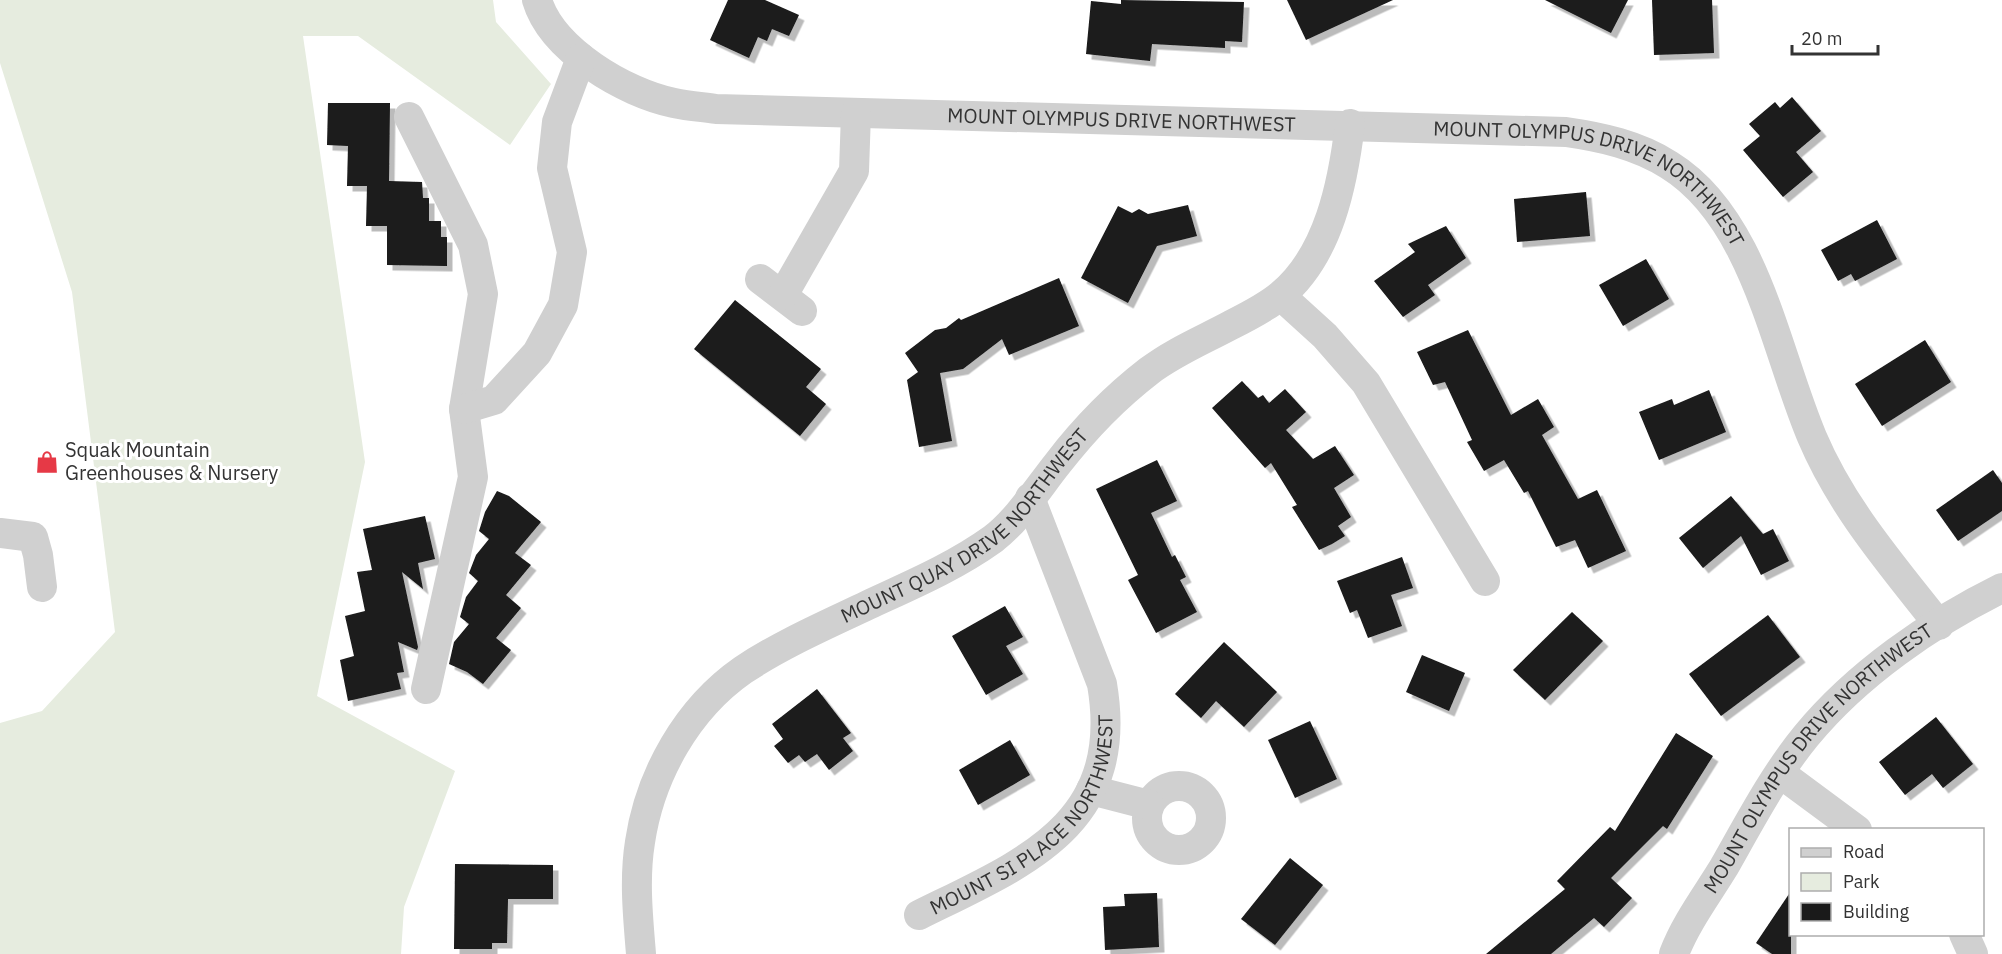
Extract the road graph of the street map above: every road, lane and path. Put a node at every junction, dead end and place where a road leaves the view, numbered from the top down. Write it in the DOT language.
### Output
graph roads {
  1 [pos="537,0"];
  2 [pos="581,58"];
  3 [pos="856,113"];
  4 [pos="409,117"];
  5 [pos="1350,124"];
  6 [pos="782,295"];
  7 [pos="1281,296"];
  8 [pos="464,409"];
  9 [pos="1030,498"];
  10 [pos="0,533"];
  11 [pos="1485,580"];
  12 [pos="42,587"];
  13 [pos="2002,588"];
  14 [pos="1939,625"];
  15 [pos="426,689"];
  16 [pos="1780,773"];
  17 [pos="1091,790"];
  18 [pos="1149,806"];
  19 [pos="1854,828"];
  20 [pos="919,915"];
  21 [pos="1965,936"];
  22 [pos="641,954"];
  23 [pos="1674,954"];
  24 [pos="1973,954"];
  1 -- 2 [label="street, MOUNT OLYMPUS DRIVE NORTHWEST"];
  2 -- 3 [label="street, MOUNT OLYMPUS DRIVE NORTHWEST"];
  2 -- 8 [label="street"];
  3 -- 5 [label="street, MOUNT OLYMPUS DRIVE NORTHWEST"];
  3 -- 6 [label="street"];
  4 -- 8 [label="street"];
  5 -- 7 [label="street, MOUNT QUAY DRIVE NORTHWEST"];
  5 -- 14 [label="street, MOUNT OLYMPUS DRIVE NORTHWEST"];
  7 -- 9 [label="street, MOUNT QUAY DRIVE NORTHWEST"];
  7 -- 11 [label="street"];
  8 -- 15 [label="street"];
  9 -- 17 [label="street, MOUNT SI PLACE NORTHWEST"];
  9 -- 22 [label="street, MOUNT QUAY DRIVE NORTHWEST"];
  10 -- 12 [label="street"];
  13 -- 14 [label="street"];
  14 -- 16 [label="street, MOUNT OLYMPUS DRIVE NORTHWEST"];
  16 -- 19 [label="street"];
  16 -- 23 [label="street, MOUNT OLYMPUS DRIVE NORTHWEST"];
  17 -- 18 [label="street"];
  17 -- 20 [label="street, MOUNT SI PLACE NORTHWEST"];
  21 -- 24 [label="street"];
}
